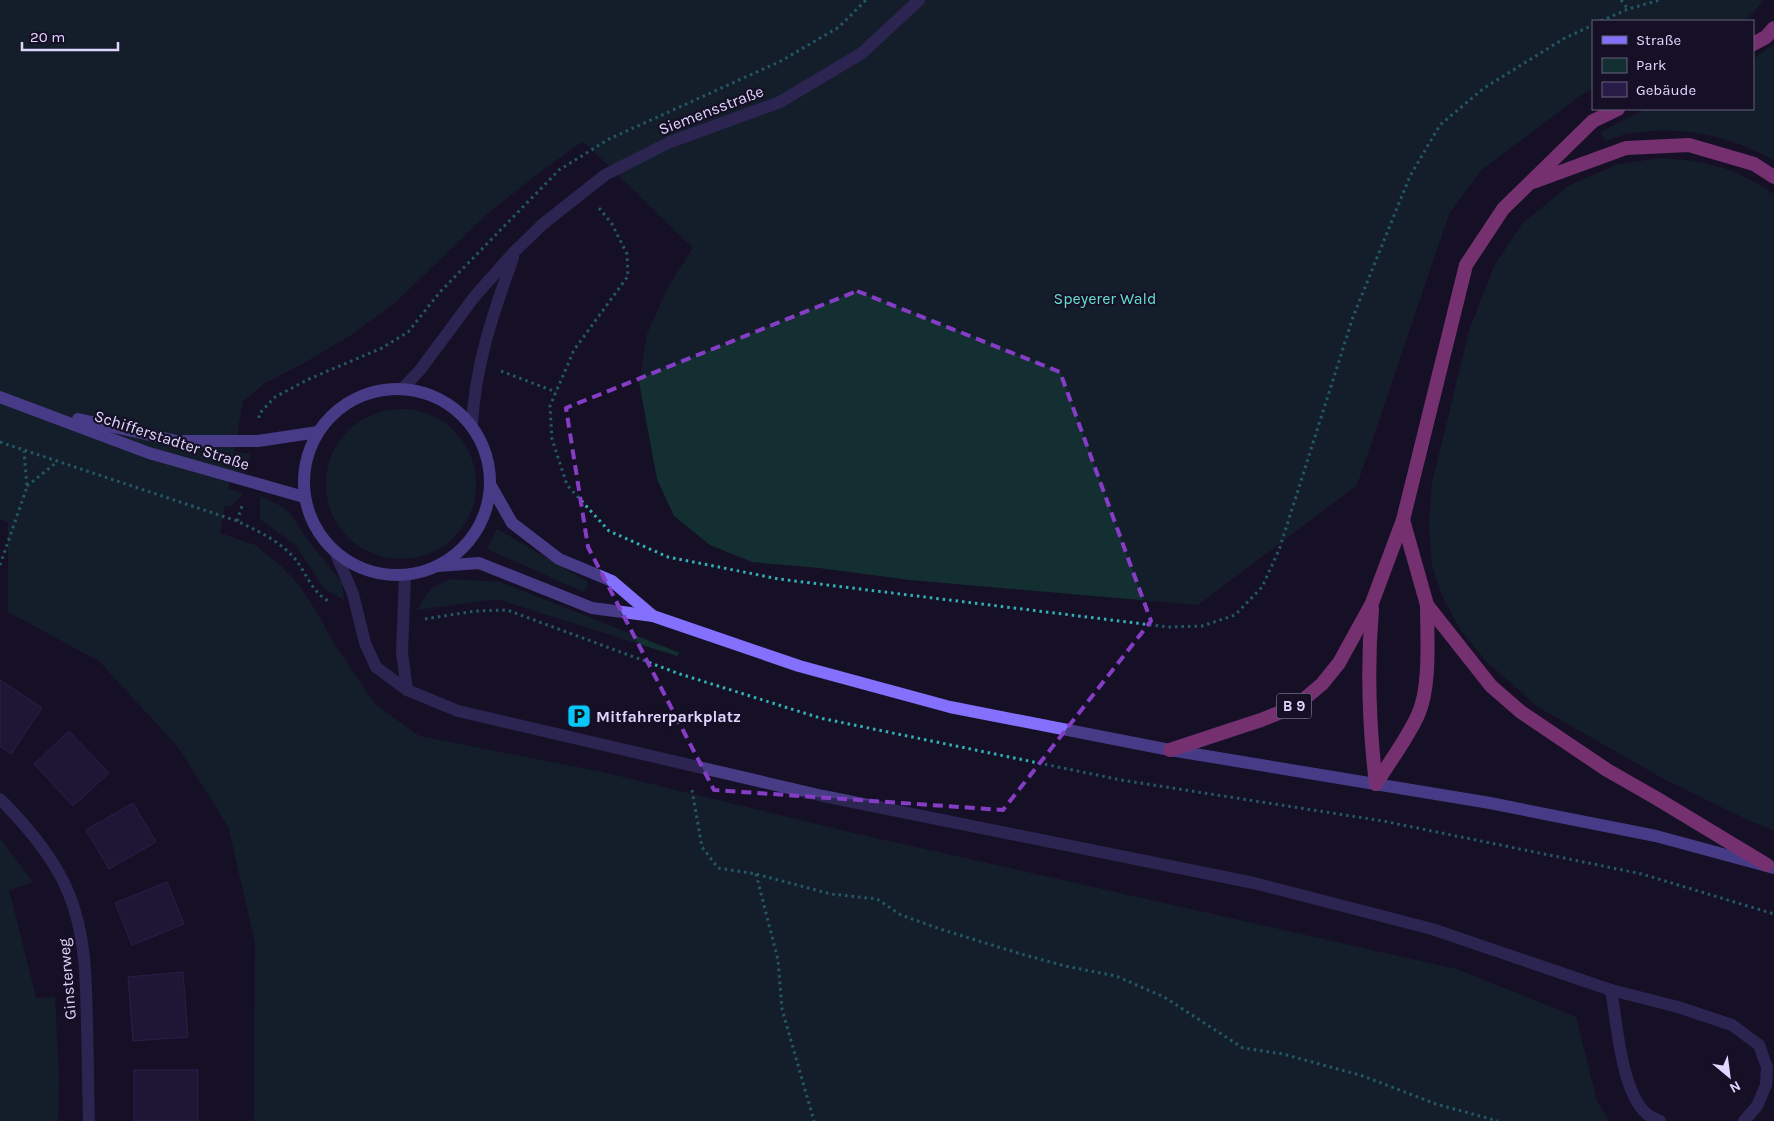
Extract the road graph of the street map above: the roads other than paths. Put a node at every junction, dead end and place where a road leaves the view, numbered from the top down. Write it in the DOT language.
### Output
graph roads {
  1 [pos="919,0"];
  2 [pos="1774,28"];
  3 [pos="1754,43"];
  4 [pos="1616,110"];
  5 [pos="1774,177"];
  6 [pos="1528,184"];
  7 [pos="515,251"];
  8 [pos="403,388"];
  9 [pos="0,397"];
  10 [pos="32,408"];
  11 [pos="472,425"];
  12 [pos="318,432"];
  13 [pos="491,486"];
  14 [pos="304,497"];
  15 [pos="1403,520"];
  16 [pos="336,554"];
  17 [pos="438,566"];
  18 [pos="405,575"];
  19 [pos="1372,603"];
  20 [pos="1427,605"];
  21 [pos="652,616"];
  22 [pos="407,690"];
  23 [pos="1170,750"];
  24 [pos="1376,784"];
  25 [pos="0,799"];
  26 [pos="1770,866"];
  27 [pos="1611,990"];
  28 [pos="89,1121"];
  29 [pos="1660,1121"];
  30 [pos="1744,1121"];
  1 -- 7 [label="street, Siemensstraße"];
  2 -- 3 [label="highway"];
  4 -- 6 [label="highway"];
  5 -- 6 [label="highway"];
  6 -- 15 [label="highway"];
  7 -- 8 [label="street, Siemensstraße"];
  7 -- 11 [label="street, Siemensstraße"];
  8 -- 11 [label="main road"];
  8 -- 12 [label="main road"];
  9 -- 10 [label="main road, Schifferstadter Straße"];
  10 -- 12 [label="main road, Schifferstadter Straße"];
  10 -- 14 [label="main road, Schifferstadter Straße"];
  11 -- 13 [label="main road"];
  12 -- 14 [label="main road"];
  13 -- 17 [label="main road"];
  13 -- 21 [label="main road"];
  14 -- 16 [label="main road"];
  15 -- 19 [label="highway, B 9"];
  15 -- 20 [label="highway"];
  16 -- 18 [label="main road"];
  16 -- 22 [label="street"];
  17 -- 18 [label="main road"];
  17 -- 21 [label="main road"];
  18 -- 22 [label="street"];
  19 -- 23 [label="highway, B 9"];
  19 -- 24 [label="highway, B 9"];
  20 -- 24 [label="highway"];
  20 -- 26 [label="highway"];
  21 -- 23 [label="main road"];
  22 -- 27 [label="street"];
  23 -- 24 [label="main road"];
  24 -- 26 [label="main road"];
  25 -- 28 [label="street, Ginsterweg"];
  27 -- 29 [label="street"];
  27 -- 30 [label="street"];
}
